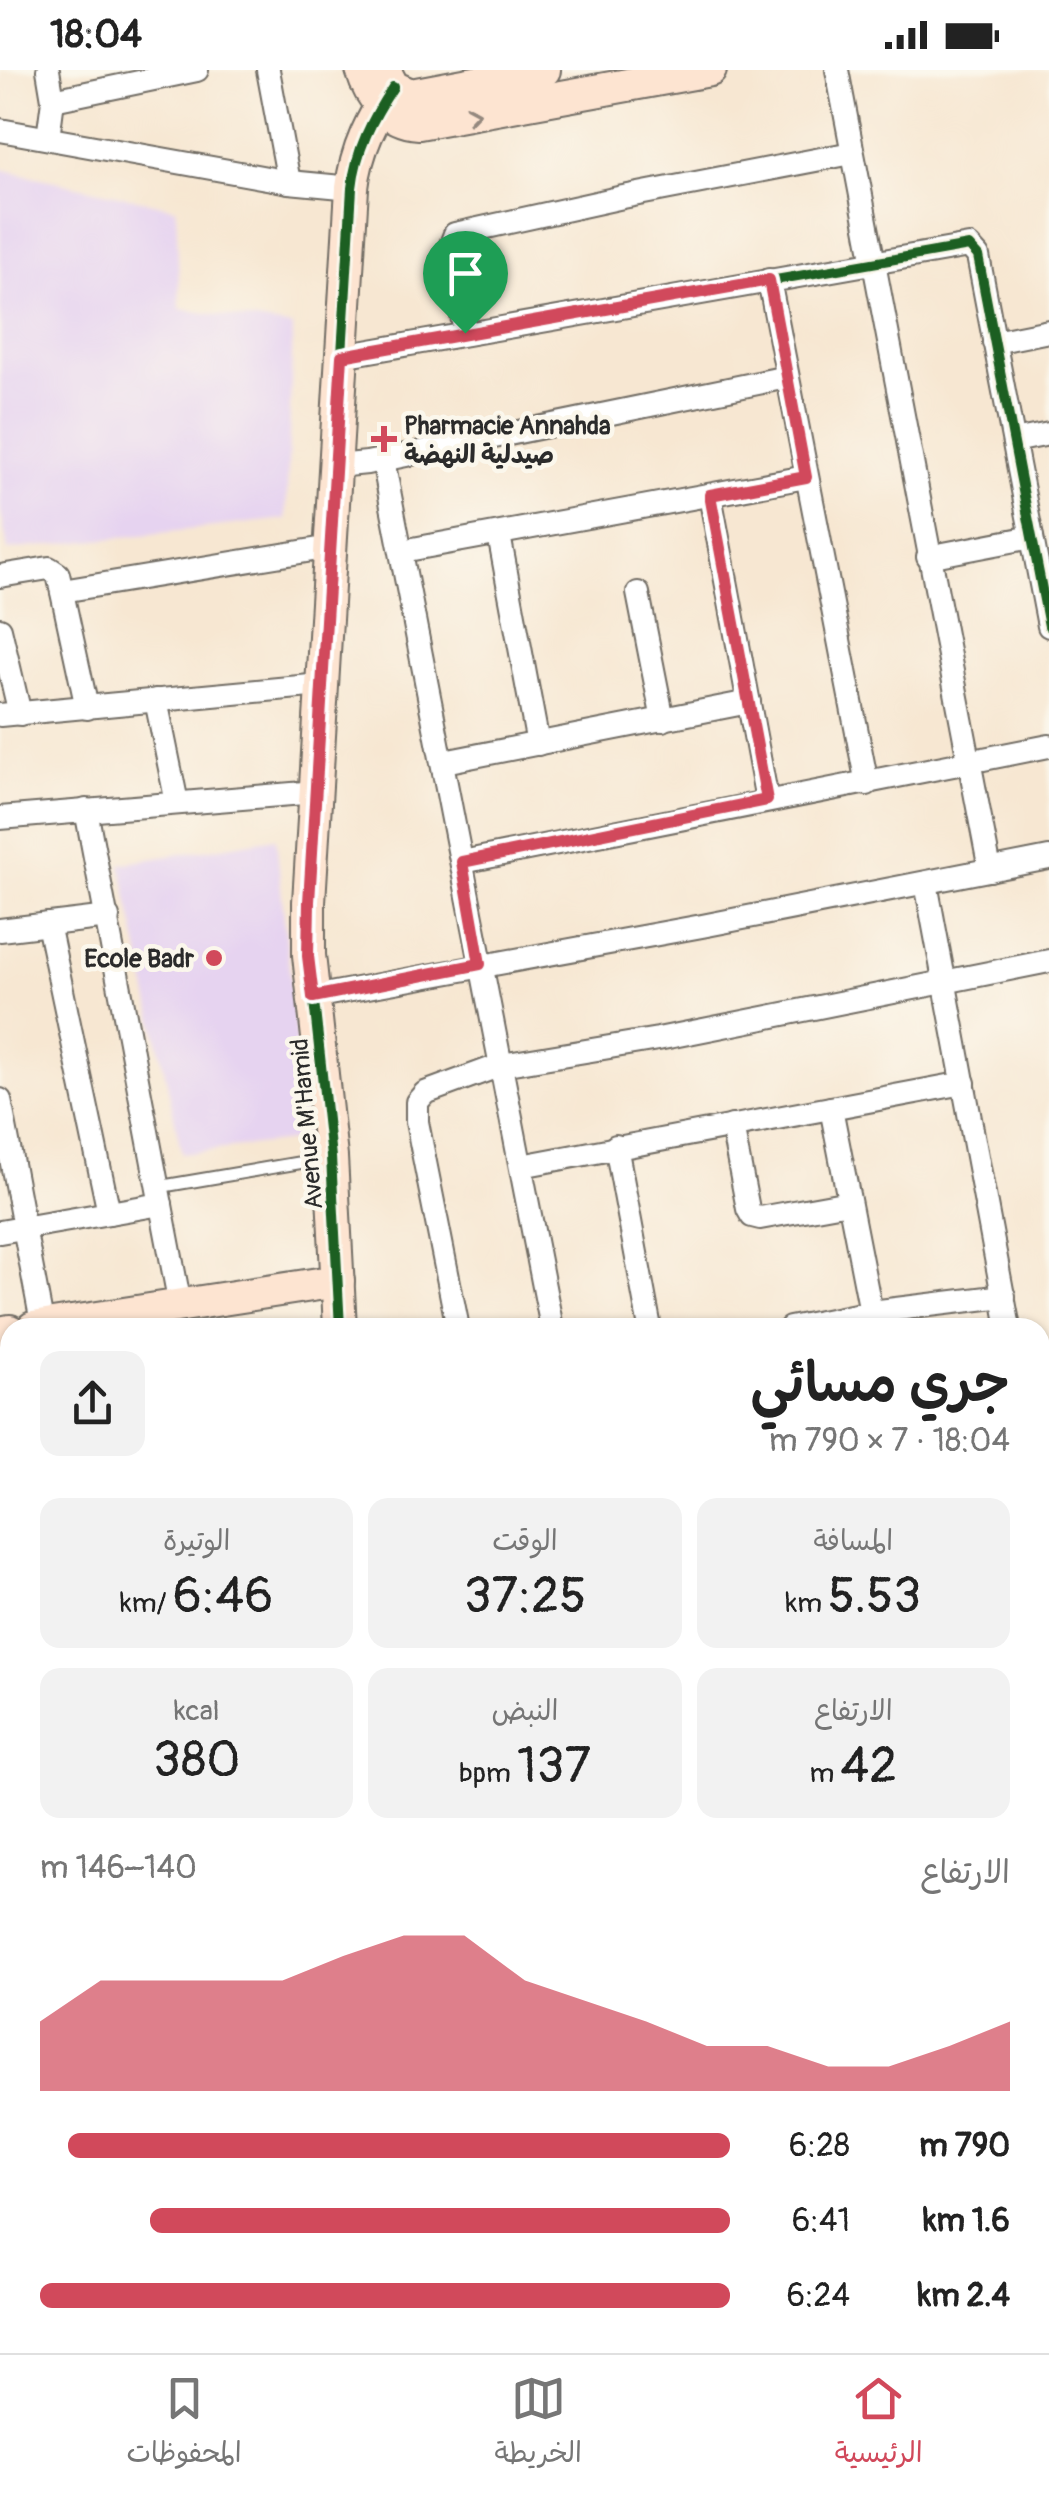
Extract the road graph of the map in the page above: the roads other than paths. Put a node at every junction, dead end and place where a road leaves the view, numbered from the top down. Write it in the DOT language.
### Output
graph roads {
  1 [pos="48,70"];
  2 [pos="197,70"];
  3 [pos="268,70"];
  4 [pos="362,70"];
  5 [pos="544,70"];
  6 [pos="710,70"];
  7 [pos="837,70"];
  8 [pos="386,88"];
  9 [pos="53,100"];
  10 [pos="0,130"];
  11 [pos="48,138"];
  12 [pos="852,154"];
  13 [pos="289,182"];
  14 [pos="352,188"];
  15 [pos="874,261"];
  16 [pos="769,280"];
  17 [pos="1049,331"];
  18 [pos="465,333"];
  19 [pos="994,342"];
  20 [pos="342,356"];
  21 [pos="788,378"];
  22 [pos="1049,434"];
  23 [pos="1014,441"];
  24 [pos="383,460"];
  25 [pos="337,466"];
  26 [pos="806,477"];
  27 [pos="710,495"];
  28 [pos="499,535"];
  29 [pos="1032,537"];
  30 [pos="331,546"];
  31 [pos="402,551"];
  32 [pos="928,557"];
  33 [pos="0,576"];
  34 [pos="62,591"];
  35 [pos="638,593"];
  36 [pos="1049,626"];
  37 [pos="0,629"];
  38 [pos="321,685"];
  39 [pos="156,700"];
  40 [pos="748,702"];
  41 [pos="87,708"];
  42 [pos="10,715"];
  43 [pos="663,720"];
  44 [pos="538,744"];
  45 [pos="1049,746"];
  46 [pos="444,762"];
  47 [pos="968,762"];
  48 [pos="867,784"];
  49 [pos="316,792"];
  50 [pos="767,800"];
  51 [pos="177,803"];
  52 [pos="86,810"];
  53 [pos="0,818"];
  54 [pos="1049,858"];
  55 [pos="462,862"];
  56 [pos="990,870"];
  57 [pos="926,883"];
  58 [pos="108,916"];
  59 [pos="48,924"];
  60 [pos="0,930"];
  61 [pos="1049,960"];
  62 [pos="480,964"];
  63 [pos="944,983"];
  64 [pos="313,997"];
  65 [pos="502,1065"];
  66 [pos="964,1083"];
  67 [pos="0,1100"];
  68 [pos="831,1108"];
  69 [pos="732,1126"];
  70 [pos="616,1146"];
  71 [pos="331,1157"];
  72 [pos="520,1166"];
  73 [pos="159,1196"];
  74 [pos="849,1202"];
  75 [pos="109,1213"];
  76 [pos="24,1227"];
  77 [pos="0,1232"];
  78 [pos="338,1282"];
  79 [pos="1004,1296"];
  80 [pos="188,1312"];
  81 [pos="39,1318"];
  82 [pos="142,1318"];
  83 [pos="340,1318"];
  84 [pos="456,1318"];
  85 [pos="550,1318"];
  86 [pos="648,1318"];
  87 [pos="856,1318"];
  88 [pos="901,1318"];
  89 [pos="1007,1318"];
  1 -- 9 [label="street"];
  2 -- 9 [label="street"];
  3 -- 13 [label="street"];
  4 -- 8 [label="street"];
  5 -- 8 [label="street"];
  8 -- 6 [label="street, one-way"];
  7 -- 12 [label="street"];
  8 -- 14 [label="street, Avenue M'Hamid"];
  9 -- 11 [label="street"];
  10 -- 11 [label="street"];
  11 -- 13 [label="street"];
  12 -- 15 [label="street"];
  12 -- 18 [label="street"];
  13 -- 14 [label="street"];
  14 -- 20 [label="street, Avenue M'Hamid"];
  15 -- 16 [label="street"];
  15 -- 19 [label="street"];
  15 -- 32 [label="street"];
  16 -- 18 [label="street"];
  16 -- 21 [label="street"];
  17 -- 19 [label="street"];
  18 -- 20 [label="street"];
  19 -- 23 [label="street"];
  20 -- 25 [label="street, Avenue M'Hamid"];
  21 -- 24 [label="street"];
  21 -- 26 [label="street"];
  22 -- 23 [label="street"];
  23 -- 29 [label="street"];
  24 -- 25 [label="street"];
  24 -- 31 [label="street"];
  25 -- 30 [label="street, Avenue M'Hamid"];
  26 -- 27 [label="street"];
  26 -- 48 [label="street"];
  27 -- 28 [label="street"];
  27 -- 40 [label="street"];
  28 -- 31 [label="street"];
  28 -- 44 [label="street"];
  29 -- 32 [label="street"];
  29 -- 36 [label="street"];
  30 -- 34 [label="street"];
  30 -- 38 [label="street, Avenue M'Hamid"];
  31 -- 46 [label="street"];
  32 -- 47 [label="street"];
  33 -- 34 [label="street"];
  34 -- 41 [label="street"];
  35 -- 43 [label="street"];
  37 -- 42 [label="street"];
  38 -- 39 [label="street"];
  38 -- 49 [label="street, Avenue M'Hamid"];
  39 -- 41 [label="street"];
  39 -- 51 [label="street"];
  40 -- 43 [label="street"];
  40 -- 50 [label="street"];
  41 -- 42 [label="street"];
  43 -- 44 [label="street"];
  44 -- 46 [label="street"];
  45 -- 47 [label="street"];
  46 -- 55 [label="street"];
  47 -- 48 [label="street"];
  47 -- 56 [label="street"];
  48 -- 50 [label="street"];
  49 -- 51 [label="street"];
  49 -- 64 [label="street, Avenue M'Hamid"];
  50 -- 55 [label="street"];
  51 -- 52 [label="street"];
  52 -- 53 [label="street"];
  52 -- 58 [label="street"];
  54 -- 56 [label="street"];
  55 -- 62 [label="street"];
  56 -- 57 [label="street"];
  57 -- 62 [label="street"];
  57 -- 63 [label="street"];
  58 -- 59 [label="street"];
  58 -- 73 [label="street"];
  59 -- 60 [label="street"];
  59 -- 75 [label="street"];
  61 -- 63 [label="street"];
  62 -- 64 [label="street"];
  62 -- 65 [label="street"];
  63 -- 65 [label="street"];
  63 -- 66 [label="street"];
  64 -- 71 [label="street, Avenue M'Hamid"];
  65 -- 72 [label="street"];
  65 -- 84 [label="street"];
  66 -- 68 [label="street"];
  66 -- 79 [label="street"];
  67 -- 76 [label="street"];
  68 -- 69 [label="street"];
  68 -- 74 [label="street"];
  69 -- 70 [label="street"];
  69 -- 74 [label="street"];
  70 -- 72 [label="street"];
  70 -- 86 [label="street"];
  71 -- 73 [label="lane"];
  71 -- 78 [label="street, Avenue M'Hamid"];
  72 -- 85 [label="street"];
  73 -- 75 [label="street"];
  73 -- 80 [label="street"];
  74 -- 87 [label="street"];
  75 -- 76 [label="street"];
  76 -- 77 [label="street"];
  76 -- 81 [label="street"];
  78 -- 80 [label="street"];
  78 -- 83 [label="street, Avenue M'Hamid"];
  79 -- 88 [label="street"];
  79 -- 89 [label="street"];
  80 -- 82 [label="street"];
}
